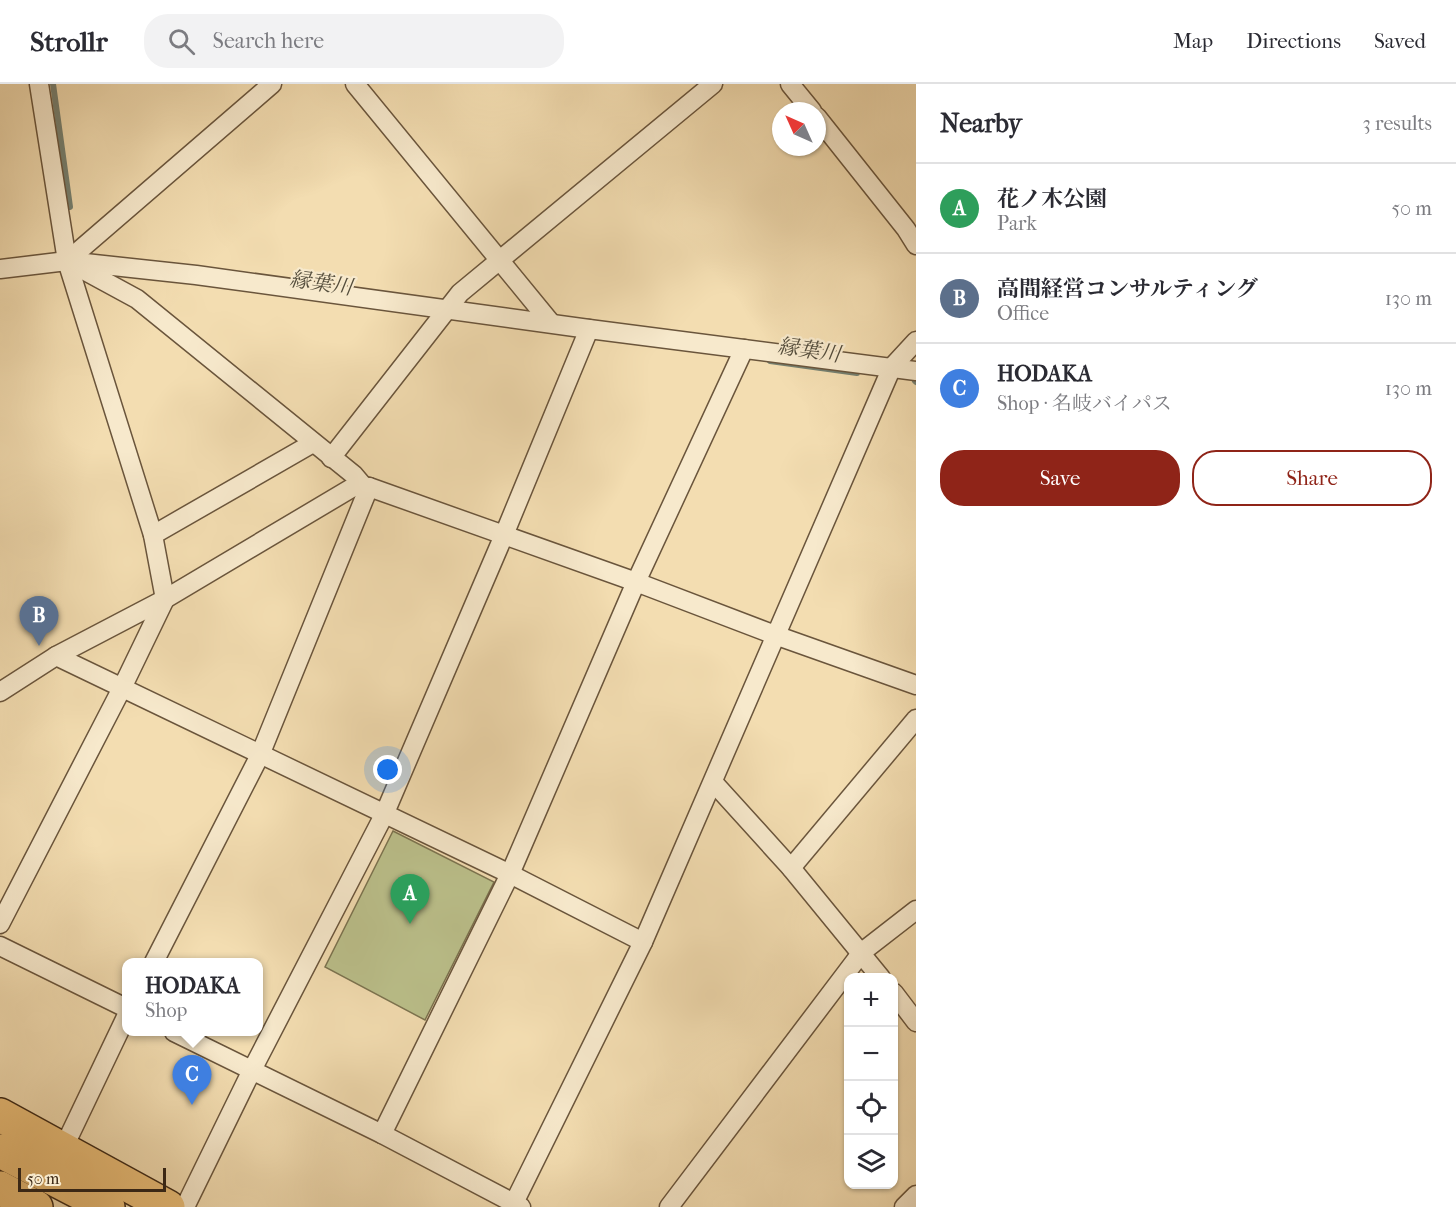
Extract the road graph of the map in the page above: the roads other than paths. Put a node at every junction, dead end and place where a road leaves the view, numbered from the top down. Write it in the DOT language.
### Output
graph roads {
  1 [pos="39,84"];
  2 [pos="272,84"];
  3 [pos="355,84"];
  4 [pos="713,84"];
  5 [pos="790,84"];
  6 [pos="805,102"];
  7 [pos="826,128"];
  8 [pos="916,245"];
  9 [pos="67,261"];
  10 [pos="500,261"];
  11 [pos="0,269"];
  12 [pos="447,309"];
  13 [pos="551,323"];
  14 [pos="589,329"];
  15 [pos="916,341"];
  16 [pos="744,349"];
  17 [pos="892,367"];
  18 [pos="916,371"];
  19 [pos="313,443"];
  20 [pos="331,458"];
  21 [pos="367,487"];
  22 [pos="153,535"];
  23 [pos="504,536"];
  24 [pos="636,582"];
  25 [pos="165,599"];
  26 [pos="775,635"];
  27 [pos="56,656"];
  28 [pos="916,685"];
  29 [pos="122,688"];
  30 [pos="0,692"];
  31 [pos="916,719"];
  32 [pos="260,755"];
  33 [pos="714,783"];
  34 [pos="384,815"];
  35 [pos="791,868"];
  36 [pos="510,874"];
  37 [pos="916,910"];
  38 [pos="0,924"];
  39 [pos="643,942"];
  40 [pos="0,946"];
  41 [pos="862,952"];
  42 [pos="157,958"];
  43 [pos="877,973"];
  44 [pos="898,998"];
  45 [pos="122,1006"];
  46 [pos="916,1023"];
  47 [pos="122,1025"];
  48 [pos="182,1036"];
  49 [pos="252,1070"];
  50 [pos="5,1120"];
  51 [pos="382,1134"];
  52 [pos="63,1149"];
  53 [pos="0,1151"];
  54 [pos="0,1188"];
  55 [pos="916,1195"];
  56 [pos="515,1206"];
  57 [pos="36,1207"];
  58 [pos="108,1207"];
  59 [pos="168,1207"];
  60 [pos="184,1207"];
  61 [pos="669,1207"];
  62 [pos="904,1207"];
  1 -- 9 [label="street"];
  2 -- 9 [label="street"];
  3 -- 10 [label="street"];
  4 -- 10 [label="street"];
  5 -- 6 [label="street"];
  7 -- 8 [label="street"];
  9 -- 11 [label="street"];
  9 -- 12 [label="street"];
  9 -- 19 [label="street"];
  9 -- 22 [label="street"];
  10 -- 12 [label="street"];
  10 -- 13 [label="street"];
  12 -- 13 [label="street"];
  12 -- 20 [label="street"];
  13 -- 14 [label="street"];
  14 -- 16 [label="street"];
  14 -- 23 [label="street"];
  15 -- 17 [label="street"];
  16 -- 17 [label="street"];
  16 -- 24 [label="street"];
  17 -- 18 [label="street"];
  17 -- 26 [label="street"];
  19 -- 20 [label="street"];
  19 -- 22 [label="street"];
  20 -- 21 [label="street"];
  21 -- 23 [label="street"];
  21 -- 25 [label="street"];
  21 -- 32 [label="street"];
  22 -- 25 [label="street"];
  23 -- 24 [label="street"];
  23 -- 34 [label="street"];
  24 -- 26 [label="street"];
  24 -- 36 [label="street"];
  25 -- 27 [label="street"];
  25 -- 29 [label="street"];
  26 -- 28 [label="street"];
  26 -- 33 [label="street"];
  27 -- 29 [label="street"];
  27 -- 30 [label="street"];
  29 -- 32 [label="street"];
  29 -- 38 [label="street"];
  31 -- 35 [label="street"];
  32 -- 34 [label="street"];
  32 -- 42 [label="street"];
  33 -- 35 [label="street"];
  33 -- 39 [label="street"];
  34 -- 36 [label="street"];
  34 -- 49 [label="street"];
  35 -- 41 [label="street"];
  36 -- 39 [label="street"];
  36 -- 51 [label="street"];
  37 -- 41 [label="street"];
  39 -- 56 [label="street"];
  40 -- 45 [label="street"];
  41 -- 43 [label="street"];
  41 -- 61 [label="street"];
  44 -- 46 [label="street"];
  47 -- 52 [label="street"];
  48 -- 49 [label="street"];
  49 -- 51 [label="street"];
  49 -- 60 [label="street"];
  50 -- 52 [label="highway"];
  51 -- 56 [label="street"];
  52 -- 59 [label="highway"];
  53 -- 58 [label="highway"];
  54 -- 57 [label="highway"];
  55 -- 62 [label="street"];
}
